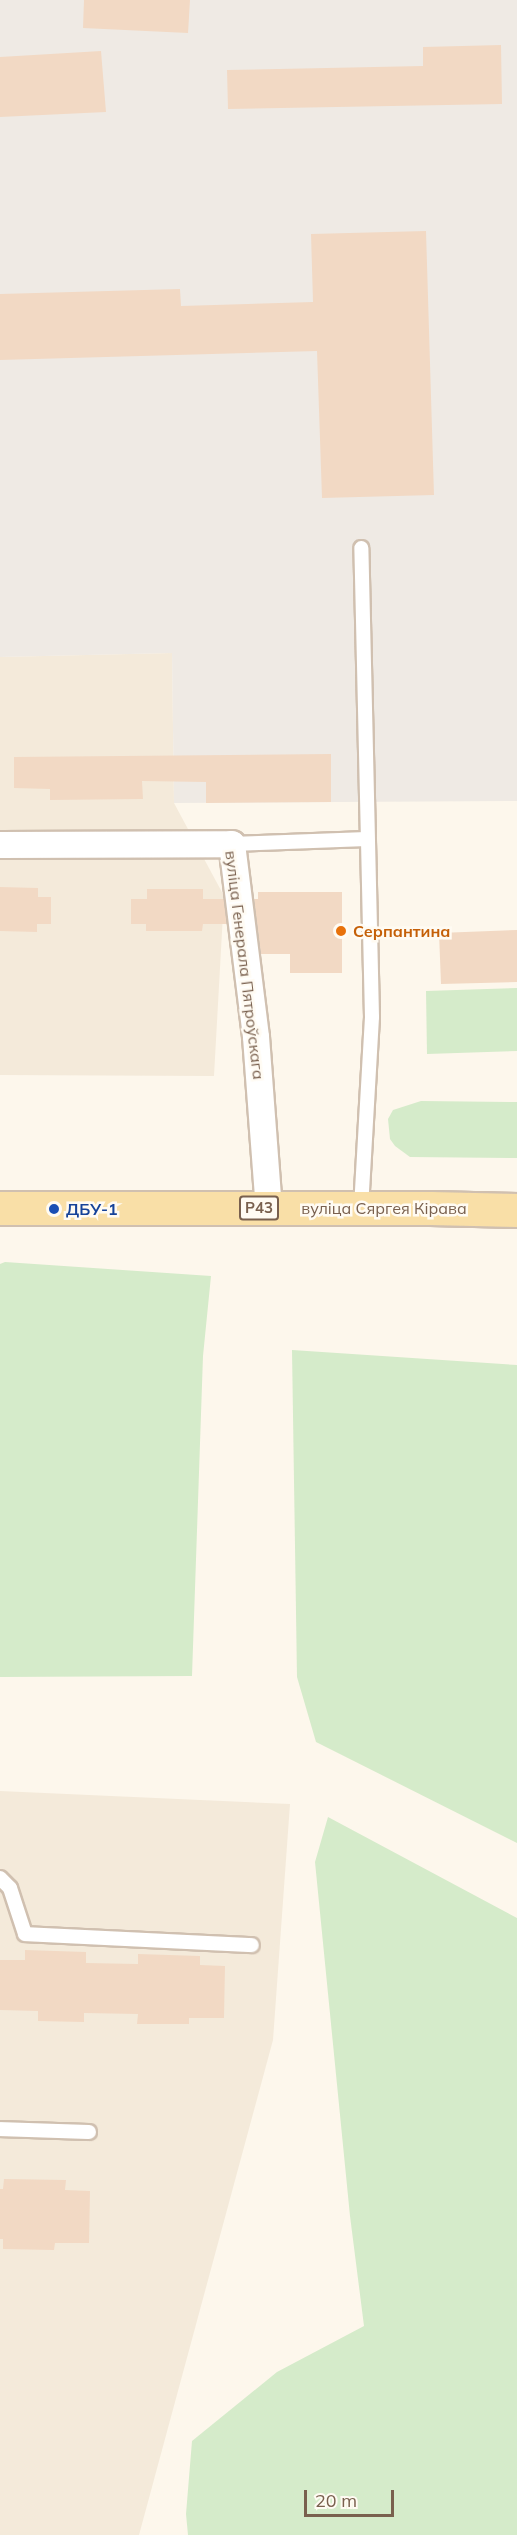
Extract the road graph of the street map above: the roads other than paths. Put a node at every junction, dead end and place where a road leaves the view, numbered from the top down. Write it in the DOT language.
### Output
graph roads {
  1 [pos="361,548"];
  2 [pos="367,839"];
  3 [pos="232,844"];
  4 [pos="0,845"];
  5 [pos="0,1208"];
  6 [pos="269,1208"];
  7 [pos="361,1208"];
  8 [pos="517,1210"];
  9 [pos="0,1878"];
  10 [pos="252,1945"];
  11 [pos="0,2129"];
  12 [pos="89,2132"];
  1 -- 2 [label="lane"];
  2 -- 3 [label="lane"];
  2 -- 7 [label="lane"];
  3 -- 4 [label="street, вуліца Генерала Пятроўскага"];
  3 -- 6 [label="street, вуліца Генерала Пятроўскага"];
  5 -- 6 [label="main road, вуліца Сяргея Кірава / Р43"];
  6 -- 7 [label="main road, вуліца Сяргея Кірава / Р43"];
  7 -- 8 [label="main road, вуліца Сяргея Кірава / Р43"];
  9 -- 10 [label="lane"];
  11 -- 12 [label="lane"];
}
